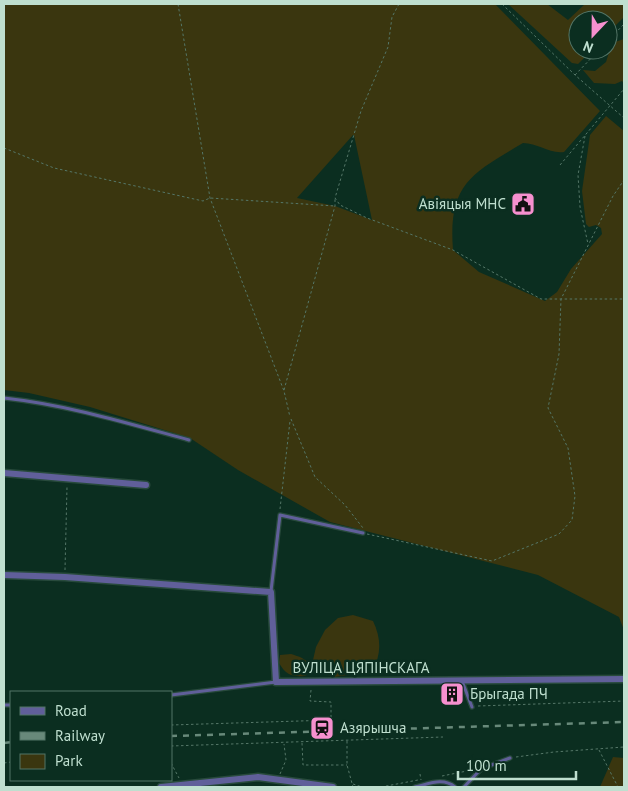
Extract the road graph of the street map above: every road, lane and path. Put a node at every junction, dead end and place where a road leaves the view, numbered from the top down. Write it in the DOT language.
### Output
graph roads {
  1 [pos="178,4"];
  2 [pos="399,4"];
  3 [pos="502,4"];
  4 [pos="589,60"];
  5 [pos="575,75"];
  6 [pos="624,88"];
  7 [pos="611,106"];
  8 [pos="624,118"];
  9 [pos="585,136"];
  10 [pos="4,148"];
  11 [pos="560,165"];
  12 [pos="624,180"];
  13 [pos="210,198"];
  14 [pos="335,198"];
  15 [pos="336,206"];
  16 [pos="588,246"];
  17 [pos="561,299"];
  18 [pos="624,299"];
  19 [pos="284,391"];
  20 [pos="4,398"];
  21 [pos="290,419"];
  22 [pos="189,440"];
  23 [pos="4,473"];
  24 [pos="67,478"];
  25 [pos="146,485"];
  26 [pos="280,515"];
  27 [pos="363,533"];
  28 [pos="4,576"];
  29 [pos="65,577"];
  30 [pos="271,592"];
  31 [pos="624,679"];
  32 [pos="462,680"];
  33 [pos="312,681"];
  34 [pos="276,682"];
  35 [pos="172,695"];
  36 [pos="624,701"];
  37 [pos="472,707"];
  38 [pos="332,720"];
  39 [pos="172,725"];
  40 [pos="443,738"];
  41 [pos="331,741"];
  42 [pos="347,741"];
  43 [pos="302,742"];
  44 [pos="284,743"];
  45 [pos="172,746"];
  46 [pos="624,747"];
  47 [pos="598,749"];
  48 [pos="510,758"];
  49 [pos="172,765"];
  50 [pos="347,765"];
  51 [pos="278,780"];
  52 [pos="182,784"];
  53 [pos="352,784"];
  54 [pos="161,787"];
  55 [pos="333,787"];
  56 [pos="353,787"];
  57 [pos="362,787"];
  58 [pos="415,787"];
  59 [pos="455,787"];
  60 [pos="464,787"];
  61 [pos="618,787"];
  1 -- 13 [label="path"];
  2 -- 14 [label="path"];
  3 -- 5 [label="path"];
  4 -- 5 [label="path"];
  5 -- 7 [label="path"];
  6 -- 7 [label="path"];
  7 -- 8 [label="path"];
  7 -- 9 [label="path"];
  9 -- 11 [label="path"];
  9 -- 16 [label="path"];
  10 -- 13 [label="path"];
  12 -- 16 [label="path"];
  13 -- 15 [label="path"];
  13 -- 19 [label="path"];
  14 -- 15 [label="path"];
  14 -- 17 [label="path"];
  15 -- 19 [label="path"];
  16 -- 17 [label="path"];
  17 -- 18 [label="path"];
  17 -- 27 [label="path"];
  19 -- 21 [label="path"];
  20 -- 22 [label="lane"];
  21 -- 26 [label="path"];
  21 -- 27 [label="path"];
  23 -- 24 [label="street"];
  24 -- 25 [label="street"];
  24 -- 29 [label="path"];
  26 -- 27 [label="lane"];
  26 -- 30 [label="lane"];
  28 -- 29 [label="street"];
  29 -- 30 [label="street"];
  30 -- 34 [label="street, ВУЛІЦА ЦЯПІНСКАГА"];
  31 -- 32 [label="street, ВУЛІЦА ЦЯПІНСКАГА"];
  32 -- 33 [label="street, ВУЛІЦА ЦЯПІНСКАГА"];
  32 -- 37 [label="lane"];
  33 -- 34 [label="street, ВУЛІЦА ЦЯПІНСКАГА"];
  33 -- 38 [label="path"];
  34 -- 35 [label="lane"];
  36 -- 37 [label="path"];
  38 -- 39 [label="path"];
  38 -- 41 [label="path"];
  40 -- 42 [label="path"];
  41 -- 42 [label="path"];
  41 -- 43 [label="path"];
  42 -- 50 [label="path"];
  43 -- 44 [label="path"];
  43 -- 50 [label="path"];
  44 -- 45 [label="path"];
  44 -- 51 [label="path"];
  46 -- 47 [label="path"];
  47 -- 48 [label="path"];
  47 -- 61 [label="path"];
  48 -- 60 [label="lane"];
  49 -- 52 [label="path"];
  50 -- 53 [label="path"];
  51 -- 52 [label="street"];
  51 -- 55 [label="street"];
  52 -- 54 [label="street"];
  53 -- 56 [label="path"];
  53 -- 57 [label="path"];
  58 -- 59 [label="lane"];
}
